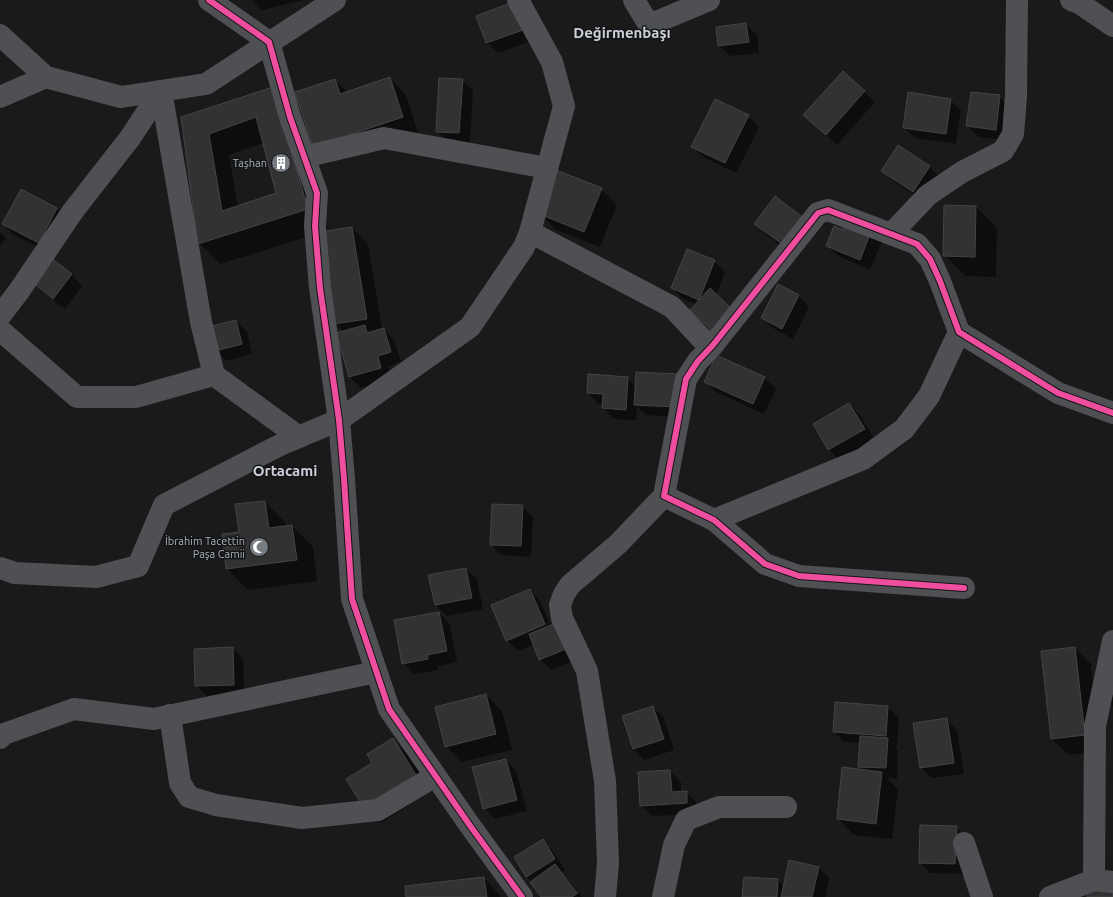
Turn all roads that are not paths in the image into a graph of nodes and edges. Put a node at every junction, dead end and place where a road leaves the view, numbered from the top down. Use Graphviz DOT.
graph roads {
  1 [pos="335,0"];
  2 [pos="518,0"];
  3 [pos="634,0"];
  4 [pos="709,0"];
  5 [pos="1017,0"];
  6 [pos="1071,0"];
  7 [pos="216,3"];
  8 [pos="1113,26"];
  9 [pos="0,35"];
  10 [pos="269,42"];
  11 [pos="46,77"];
  12 [pos="161,91"];
  13 [pos="0,97"];
  14 [pos="304,157"];
  15 [pos="547,168"];
  16 [pos="530,232"];
  17 [pos="891,234"];
  18 [pos="0,316"];
  19 [pos="0,330"];
  20 [pos="959,332"];
  21 [pos="713,345"];
  22 [pos="214,375"];
  23 [pos="1113,413"];
  24 [pos="339,420"];
  25 [pos="299,436"];
  26 [pos="664,496"];
  27 [pos="714,520"];
  28 [pos="0,568"];
  29 [pos="964,588"];
  30 [pos="1113,641"];
  31 [pos="376,672"];
  32 [pos="170,715"];
  33 [pos="0,738"];
  34 [pos="435,776"];
  35 [pos="786,807"];
  36 [pos="964,843"];
  37 [pos="1103,881"];
  38 [pos="522,897"];
  39 [pos="605,897"];
  40 [pos="663,897"];
  41 [pos="982,897"];
  42 [pos="1050,897"];
  1 -- 10 [label="street"];
  2 -- 15 [label="street"];
  3 -- 4 [label="street"];
  5 -- 17 [label="street"];
  6 -- 8 [label="street"];
  7 -- 10 [label="street"];
  9 -- 11 [label="street"];
  10 -- 12 [label="street"];
  10 -- 14 [label="street"];
  11 -- 12 [label="street"];
  11 -- 13 [label="street"];
  12 -- 18 [label="street"];
  12 -- 22 [label="street"];
  14 -- 15 [label="street"];
  14 -- 24 [label="street"];
  15 -- 16 [label="street"];
  16 -- 21 [label="street"];
  16 -- 24 [label="street"];
  17 -- 20 [label="street"];
  17 -- 21 [label="street"];
  19 -- 22 [label="street"];
  20 -- 23 [label="street"];
  20 -- 27 [label="street"];
  21 -- 26 [label="street"];
  22 -- 25 [label="street"];
  24 -- 25 [label="street"];
  24 -- 31 [label="street"];
  25 -- 28 [label="street"];
  26 -- 27 [label="street"];
  26 -- 39 [label="street"];
  27 -- 29 [label="street"];
  30 -- 37 [label="street"];
  31 -- 32 [label="street"];
  31 -- 34 [label="street"];
  32 -- 33 [label="street"];
  32 -- 34 [label="street"];
  34 -- 38 [label="street"];
  35 -- 40 [label="street"];
  36 -- 41 [label="street"];
  37 -- 42 [label="street"];
}
